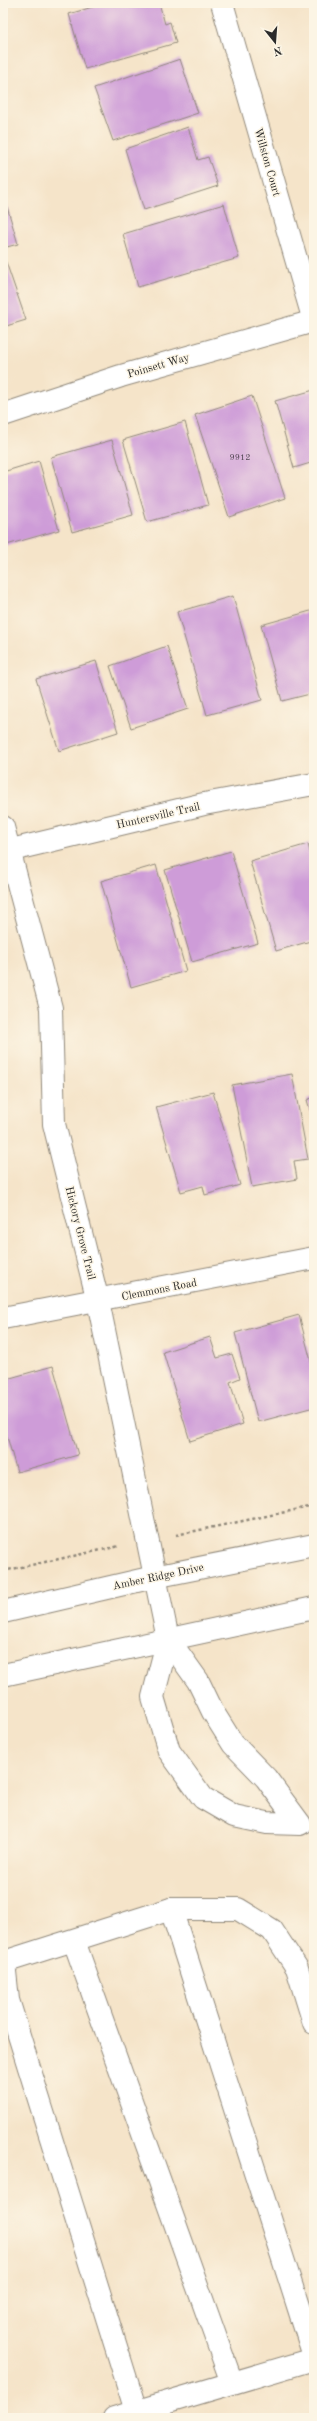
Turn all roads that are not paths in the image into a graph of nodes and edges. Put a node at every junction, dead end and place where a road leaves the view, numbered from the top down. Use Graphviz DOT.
graph roads {
  1 [pos="222,3"];
  2 [pos="314,321"];
  3 [pos="3,415"];
  4 [pos="314,784"];
  5 [pos="3,827"];
  6 [pos="6,851"];
  7 [pos="314,1258"];
  8 [pos="98,1302"];
  9 [pos="3,1318"];
  10 [pos="314,1545"];
  11 [pos="154,1577"];
  12 [pos="314,1608"];
  13 [pos="3,1612"];
  14 [pos="168,1639"];
  15 [pos="3,1675"];
  16 [pos="307,1829"];
  17 [pos="171,1909"];
  18 [pos="74,1940"];
  19 [pos="312,2010"];
  20 [pos="314,2357"];
  21 [pos="232,2383"];
  22 [pos="136,2412"];
  23 [pos="114,2418"];
  1 -- 2 [label="street, Willston Court"];
  2 -- 3 [label="street, Poinsett Way"];
  4 -- 6 [label="street, Huntersville Trail"];
  5 -- 6 [label="street, Hickory Grove Trail"];
  6 -- 8 [label="street, Hickory Grove Trail"];
  7 -- 8 [label="street, Clemmons Road"];
  8 -- 9 [label="street, Clemmons Road"];
  8 -- 11 [label="street, Hickory Grove Trail"];
  10 -- 11 [label="street, Amber Ridge Drive"];
  11 -- 13 [label="street, Amber Ridge Drive"];
  11 -- 14 [label="street, Hickory Grove Trail"];
  12 -- 14 [label="street"];
  14 -- 15 [label="street"];
  14 -- 16 [label="street"];
  14 -- 16 [label="street"];
  17 -- 18 [label="street"];
  17 -- 19 [label="street"];
  17 -- 20 [label="street"];
  18 -- 21 [label="street"];
  18 -- 22 [label="street"];
  20 -- 21 [label="street"];
  21 -- 22 [label="street"];
  22 -- 23 [label="street"];
}
